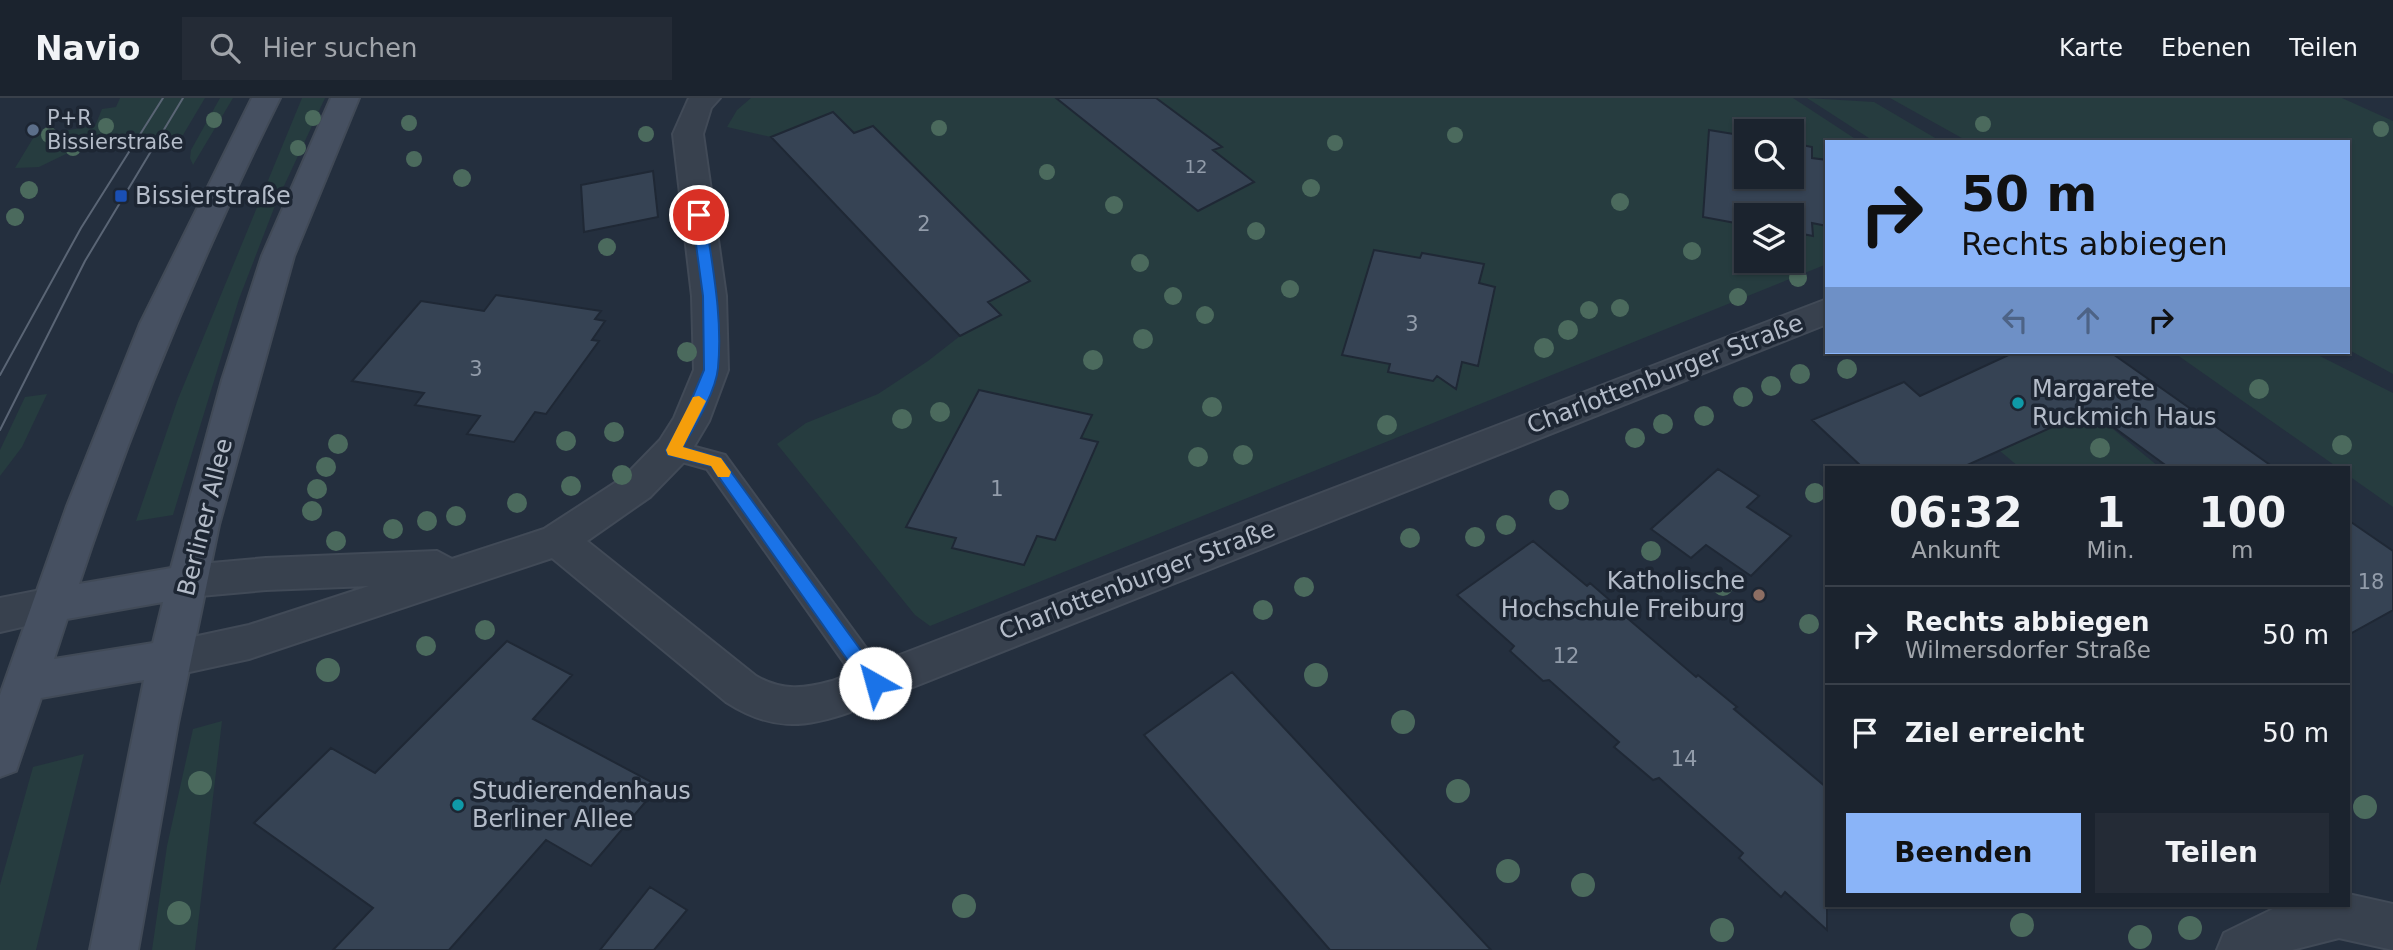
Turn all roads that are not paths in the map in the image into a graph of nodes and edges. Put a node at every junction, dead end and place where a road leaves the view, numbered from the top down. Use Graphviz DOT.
graph roads {
  1 [pos="266,98"];
  2 [pos="345,98"];
  3 [pos="706,98"];
  4 [pos="1825,311"];
  5 [pos="673,450"];
  6 [pos="558,540"];
  7 [pos="481,565"];
  8 [pos="189,581"];
  9 [pos="51,605"];
  10 [pos="0,615"];
  11 [pos="171,658"];
  12 [pos="875,683"];
  13 [pos="13,685"];
  14 [pos="0,757"];
  15 [pos="2393,926"];
  16 [pos="114,950"];
  17 [pos="2241,950"];
  1 -- 9 [label="main road"];
  2 -- 8 [label="main road, Berliner Allee"];
  3 -- 5 [label="street"];
  4 -- 12 [label="street, Charlottenburger Straße"];
  5 -- 6 [label="street"];
  5 -- 12 [label="lane"];
  6 -- 7 [label="street"];
  6 -- 12 [label="street, Charlottenburger Straße"];
  7 -- 8 [label="street"];
  7 -- 11 [label="street"];
  8 -- 9 [label="main road"];
  8 -- 11 [label="main road, Berliner Allee"];
  9 -- 10 [label="street"];
  9 -- 13 [label="main road"];
  11 -- 13 [label="main road"];
  11 -- 16 [label="main road, Berliner Allee"];
  13 -- 14 [label="main road"];
  15 -- 17 [label="street"];
}
